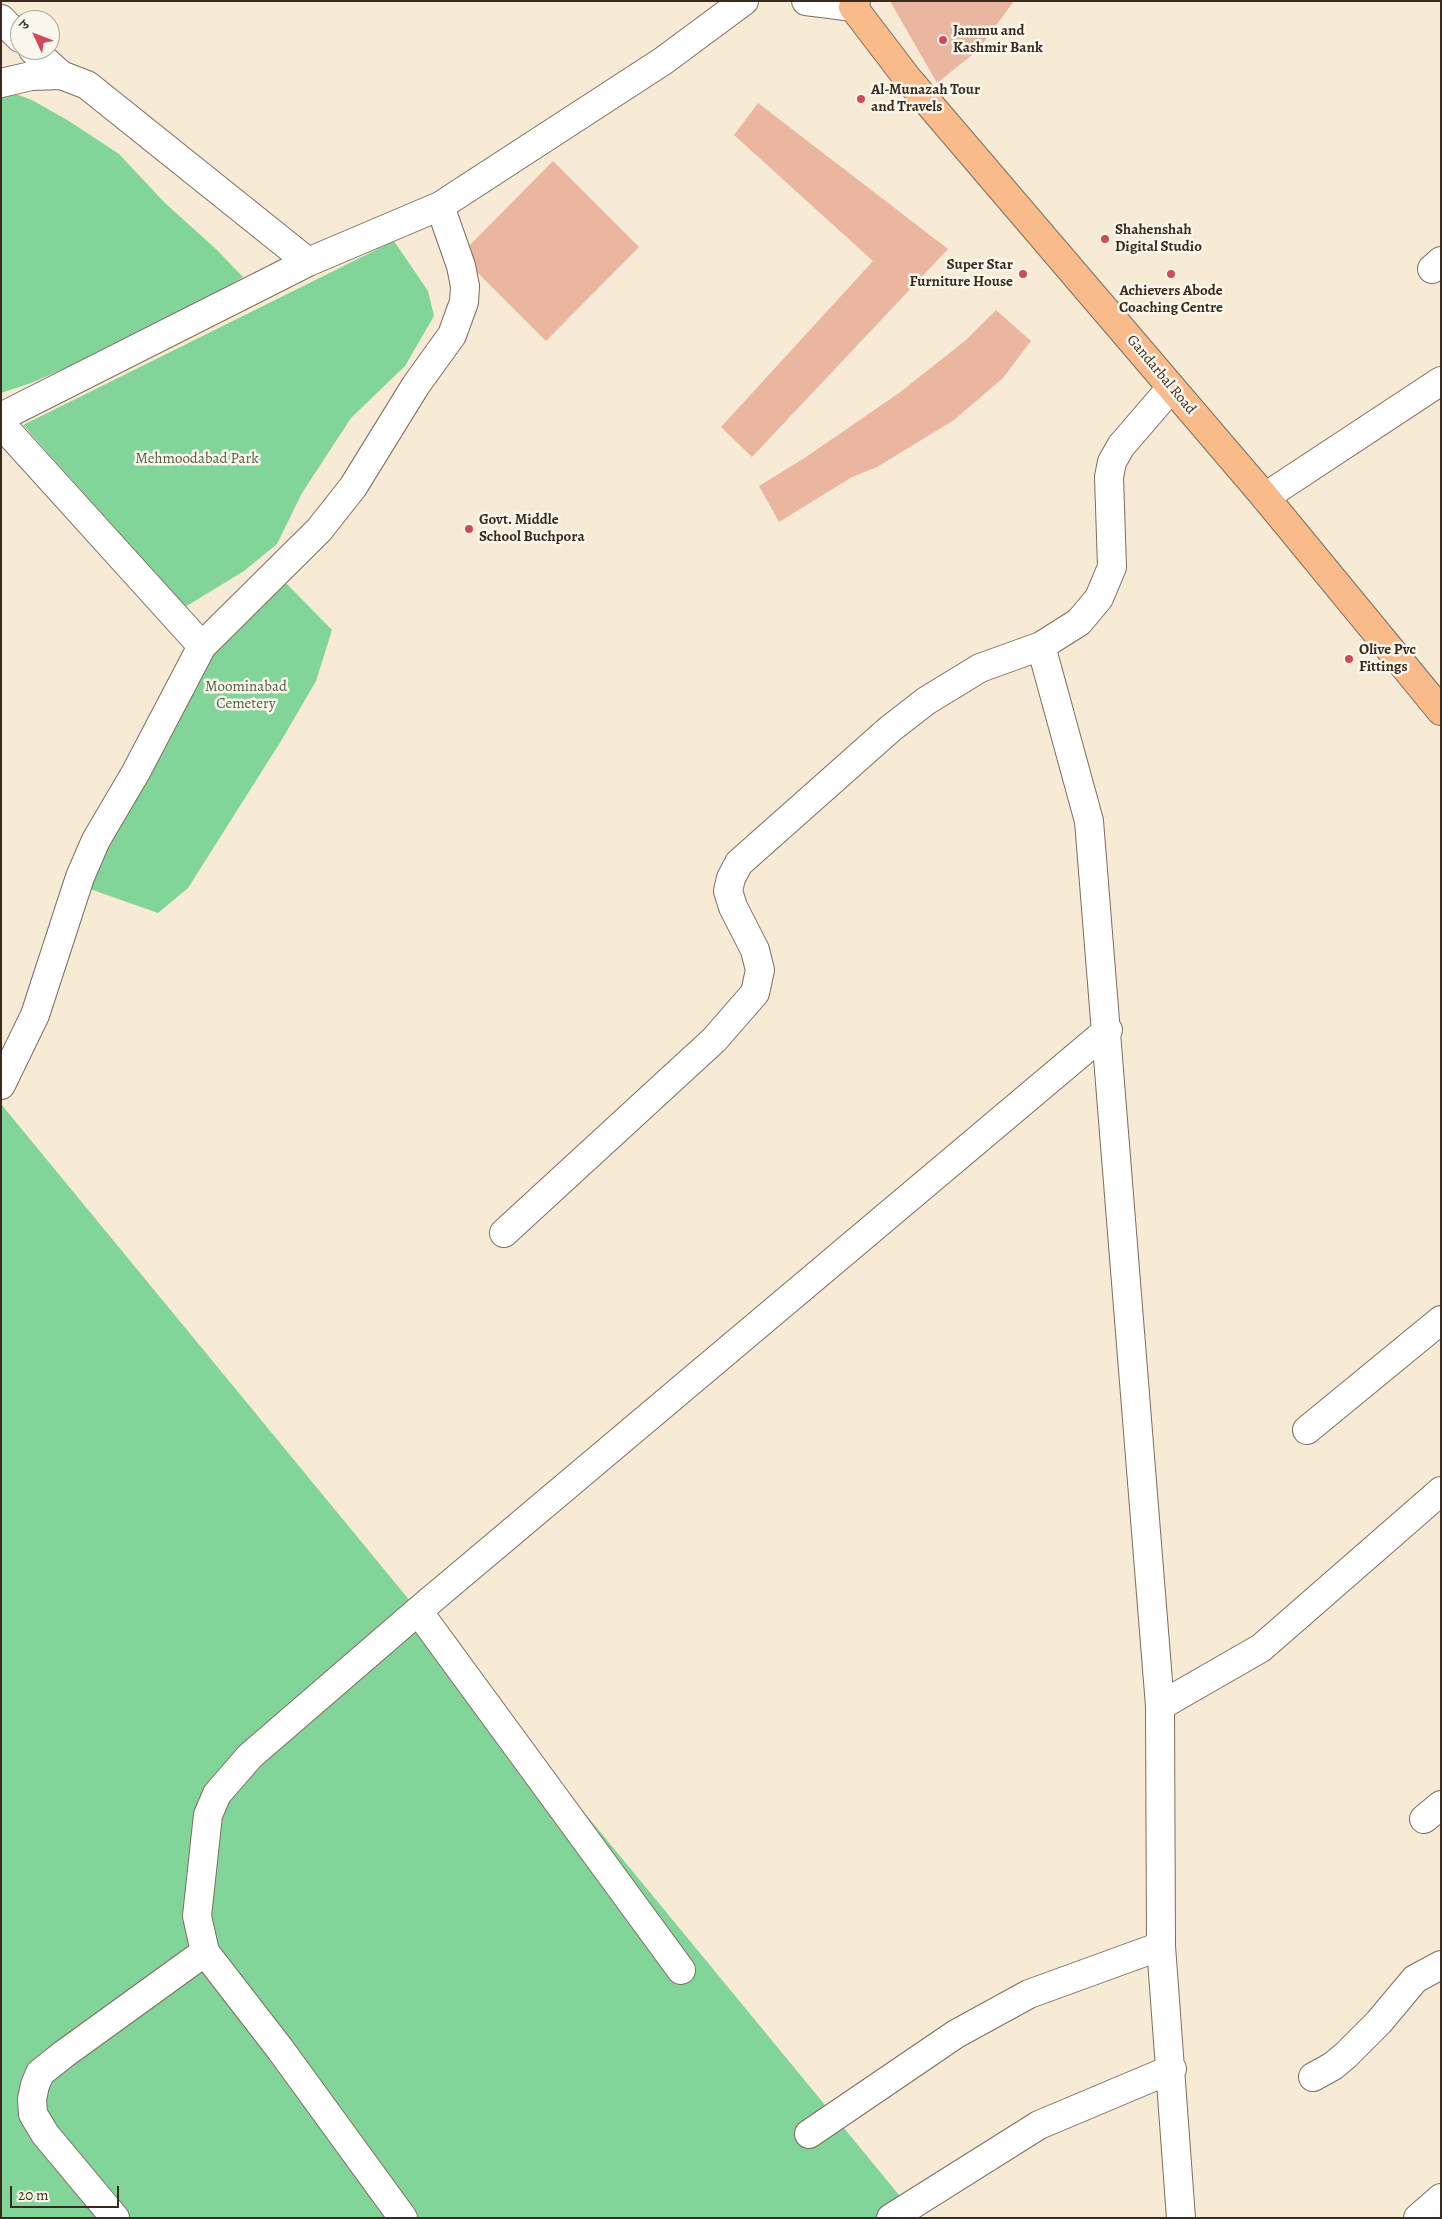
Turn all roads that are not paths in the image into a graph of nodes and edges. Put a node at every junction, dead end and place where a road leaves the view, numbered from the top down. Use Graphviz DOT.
graph roads {
  1 [pos="744,1"];
  2 [pos="806,1"];
  3 [pos="854,4"];
  4 [pos="1,19"];
  5 [pos="10,28"];
  6 [pos="43,60"];
  7 [pos="60,76"];
  8 [pos="1,82"];
  9 [pos="440,206"];
  10 [pos="308,262"];
  11 [pos="1441,381"];
  12 [pos="1171,388"];
  13 [pos="1,417"];
  14 [pos="1,424"];
  15 [pos="1265,497"];
  16 [pos="202,646"];
  17 [pos="1041,646"];
  18 [pos="1441,711"];
  19 [pos="1108,1030"];
  20 [pos="1,1085"];
  21 [pos="504,1233"];
  22 [pos="1441,1320"];
  23 [pos="1307,1430"];
  24 [pos="1441,1491"];
  25 [pos="418,1611"];
  26 [pos="1160,1706"];
  27 [pos="1161,1946"];
  28 [pos="205,1952"];
  29 [pos="1441,1965"];
  30 [pos="681,1970"];
  31 [pos="1172,2069"];
  32 [pos="1312,2077"];
  33 [pos="809,2134"];
  34 [pos="1441,2198"];
  35 [pos="115,2218"];
  36 [pos="402,2218"];
  37 [pos="891,2218"];
  38 [pos="1181,2218"];
  39 [pos="1418,2218"];
  1 -- 9 [label="street"];
  2 -- 3 [label="street, Gandarbal Road"];
  3 -- 12 [label="main road, Gandarbal Road"];
  4 -- 5 [label="street"];
  6 -- 7 [label="street"];
  7 -- 8 [label="street"];
  7 -- 10 [label="street"];
  9 -- 10 [label="street"];
  9 -- 16 [label="street"];
  10 -- 13 [label="street"];
  11 -- 15 [label="street"];
  12 -- 15 [label="main road, Gandarbal Road"];
  12 -- 17 [label="street"];
  14 -- 16 [label="street"];
  15 -- 18 [label="main road, Gandarbal Road"];
  16 -- 20 [label="street"];
  17 -- 19 [label="street"];
  17 -- 21 [label="street"];
  19 -- 25 [label="street"];
  19 -- 26 [label="street"];
  22 -- 23 [label="street"];
  24 -- 26 [label="street"];
  25 -- 28 [label="street"];
  25 -- 30 [label="street"];
  26 -- 27 [label="street"];
  27 -- 31 [label="street"];
  27 -- 33 [label="street"];
  28 -- 35 [label="street"];
  28 -- 36 [label="street"];
  29 -- 32 [label="street"];
  31 -- 37 [label="street"];
  31 -- 38 [label="street"];
  34 -- 39 [label="street"];
}
